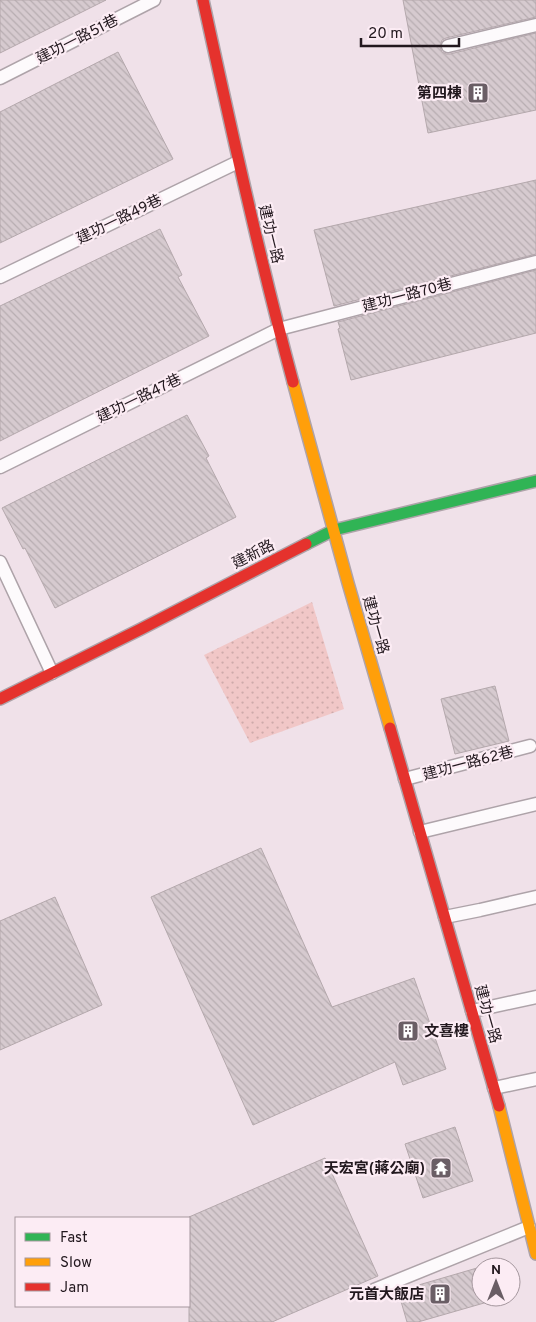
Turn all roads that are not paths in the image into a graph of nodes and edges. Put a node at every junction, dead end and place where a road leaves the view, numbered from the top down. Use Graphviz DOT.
graph roads {
  1 [pos="154,0"];
  2 [pos="203,0"];
  3 [pos="536,25"];
  4 [pos="448,46"];
  5 [pos="0,78"];
  6 [pos="238,162"];
  7 [pos="536,262"];
  8 [pos="0,277"];
  9 [pos="279,329"];
  10 [pos="0,467"];
  11 [pos="536,481"];
  12 [pos="334,530"];
  13 [pos="0,562"];
  14 [pos="52,674"];
  15 [pos="0,699"];
  16 [pos="530,746"];
  17 [pos="405,779"];
  18 [pos="536,804"];
  19 [pos="420,832"];
  20 [pos="536,897"];
  21 [pos="445,917"];
  22 [pos="536,997"];
  23 [pos="472,1011"];
  24 [pos="536,1079"];
  25 [pos="494,1088"];
  26 [pos="529,1227"];
  27 [pos="536,1254"];
  28 [pos="374,1290"];
  1 -- 5 [label="lane, 建功一路51巷"];
  2 -- 6 [label="street, 建功一路"];
  3 -- 4 [label="lane"];
  6 -- 8 [label="lane, 建功一路49巷"];
  6 -- 9 [label="street, 建功一路"];
  7 -- 9 [label="lane, 建功一路70巷"];
  9 -- 10 [label="lane, 建功一路47巷"];
  9 -- 12 [label="street, 建功一路"];
  11 -- 12 [label="street, 建新路"];
  12 -- 14 [label="street, 建新路"];
  12 -- 17 [label="street, 建功一路"];
  13 -- 14 [label="lane"];
  14 -- 15 [label="street, 建新路"];
  16 -- 17 [label="lane, 建功一路62巷"];
  17 -- 19 [label="street, 建功一路"];
  18 -- 19 [label="lane"];
  19 -- 21 [label="street, 建功一路"];
  20 -- 21 [label="lane"];
  21 -- 23 [label="street, 建功一路"];
  22 -- 23 [label="lane"];
  23 -- 25 [label="street, 建功一路"];
  24 -- 25 [label="lane"];
  25 -- 26 [label="street, 建功一路"];
  26 -- 27 [label="street, 建功一路"];
  26 -- 28 [label="lane"];
}
